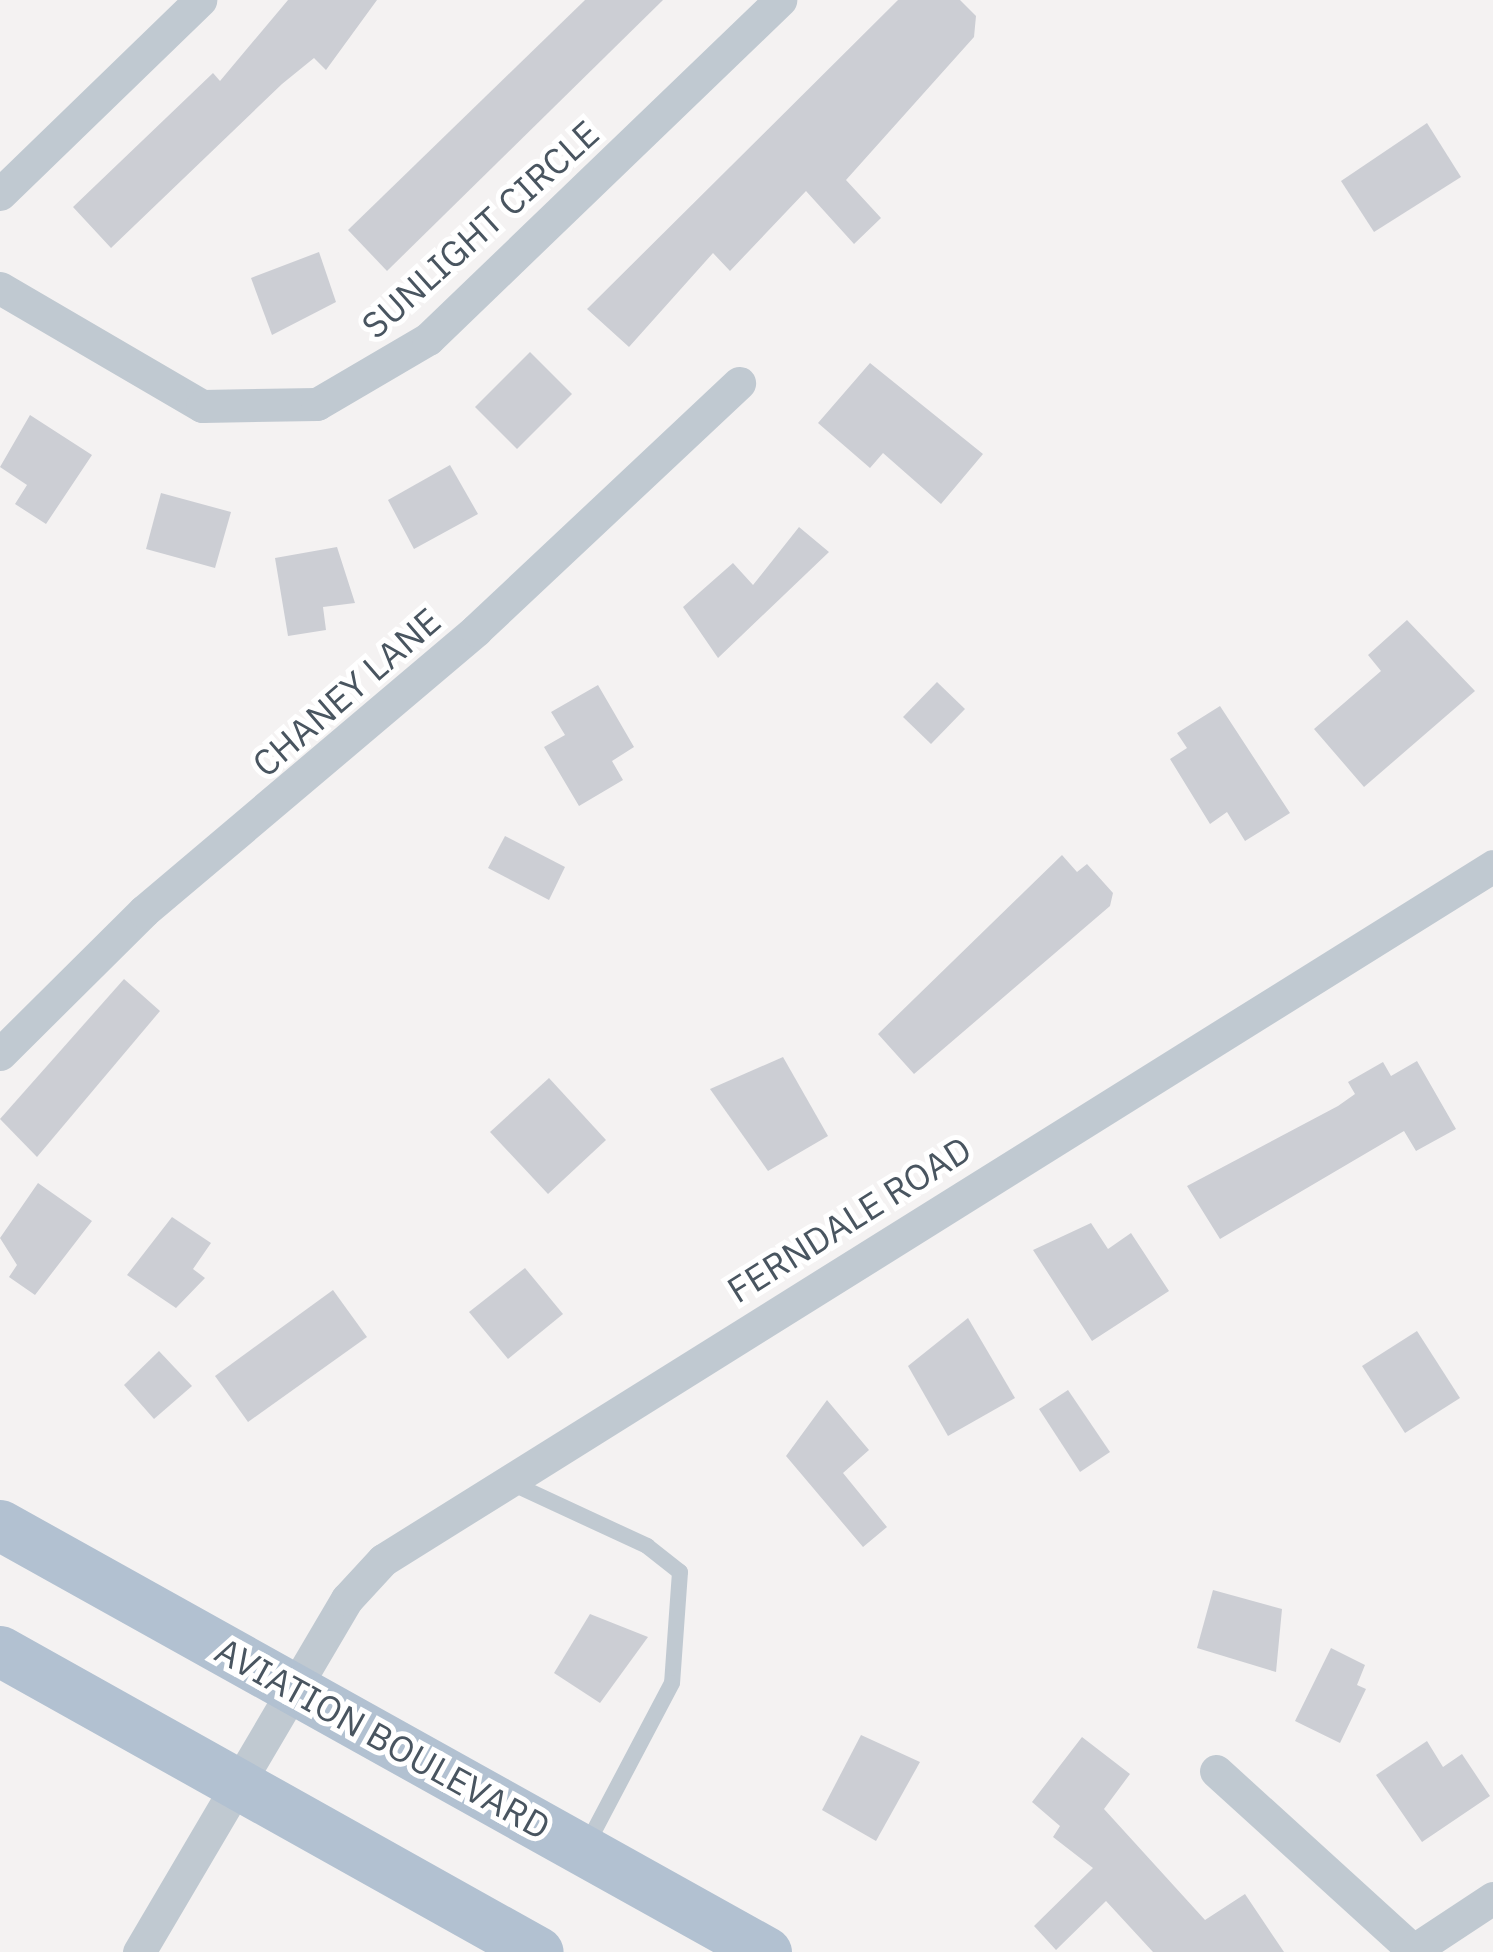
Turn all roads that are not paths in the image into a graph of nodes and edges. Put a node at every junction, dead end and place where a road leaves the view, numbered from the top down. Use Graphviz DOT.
graph roads {
  1 [pos="200,0"];
  2 [pos="780,0"];
  3 [pos="0,194"];
  4 [pos="0,288"];
  5 [pos="739,383"];
  6 [pos="1493,866"];
  7 [pos="0,1054"];
  8 [pos="504,1480"];
  9 [pos="0,1525"];
  10 [pos="0,1651"];
  11 [pos="294,1688"];
  12 [pos="1216,1771"];
  13 [pos="238,1784"];
  14 [pos="584,1850"];
  15 [pos="1493,1898"];
  16 [pos="1412,1951"];
  17 [pos="139,1952"];
  18 [pos="538,1952"];
  19 [pos="766,1952"];
  1 -- 3 [label="street"];
  2 -- 4 [label="street, SUNLIGHT CIRCLE"];
  5 -- 7 [label="street, CHANEY LANE"];
  6 -- 8 [label="street, FERNDALE ROAD"];
  8 -- 11 [label="street, FERNDALE ROAD"];
  8 -- 14 [label="lane"];
  9 -- 11 [label="main road, AVIATION BOULEVARD"];
  10 -- 13 [label="main road"];
  11 -- 13 [label="street, FERNDALE ROAD"];
  11 -- 14 [label="main road, AVIATION BOULEVARD"];
  12 -- 16 [label="street"];
  13 -- 17 [label="street, FERNDALE ROAD"];
  13 -- 18 [label="main road"];
  14 -- 19 [label="main road, AVIATION BOULEVARD"];
  15 -- 16 [label="street"];
}
